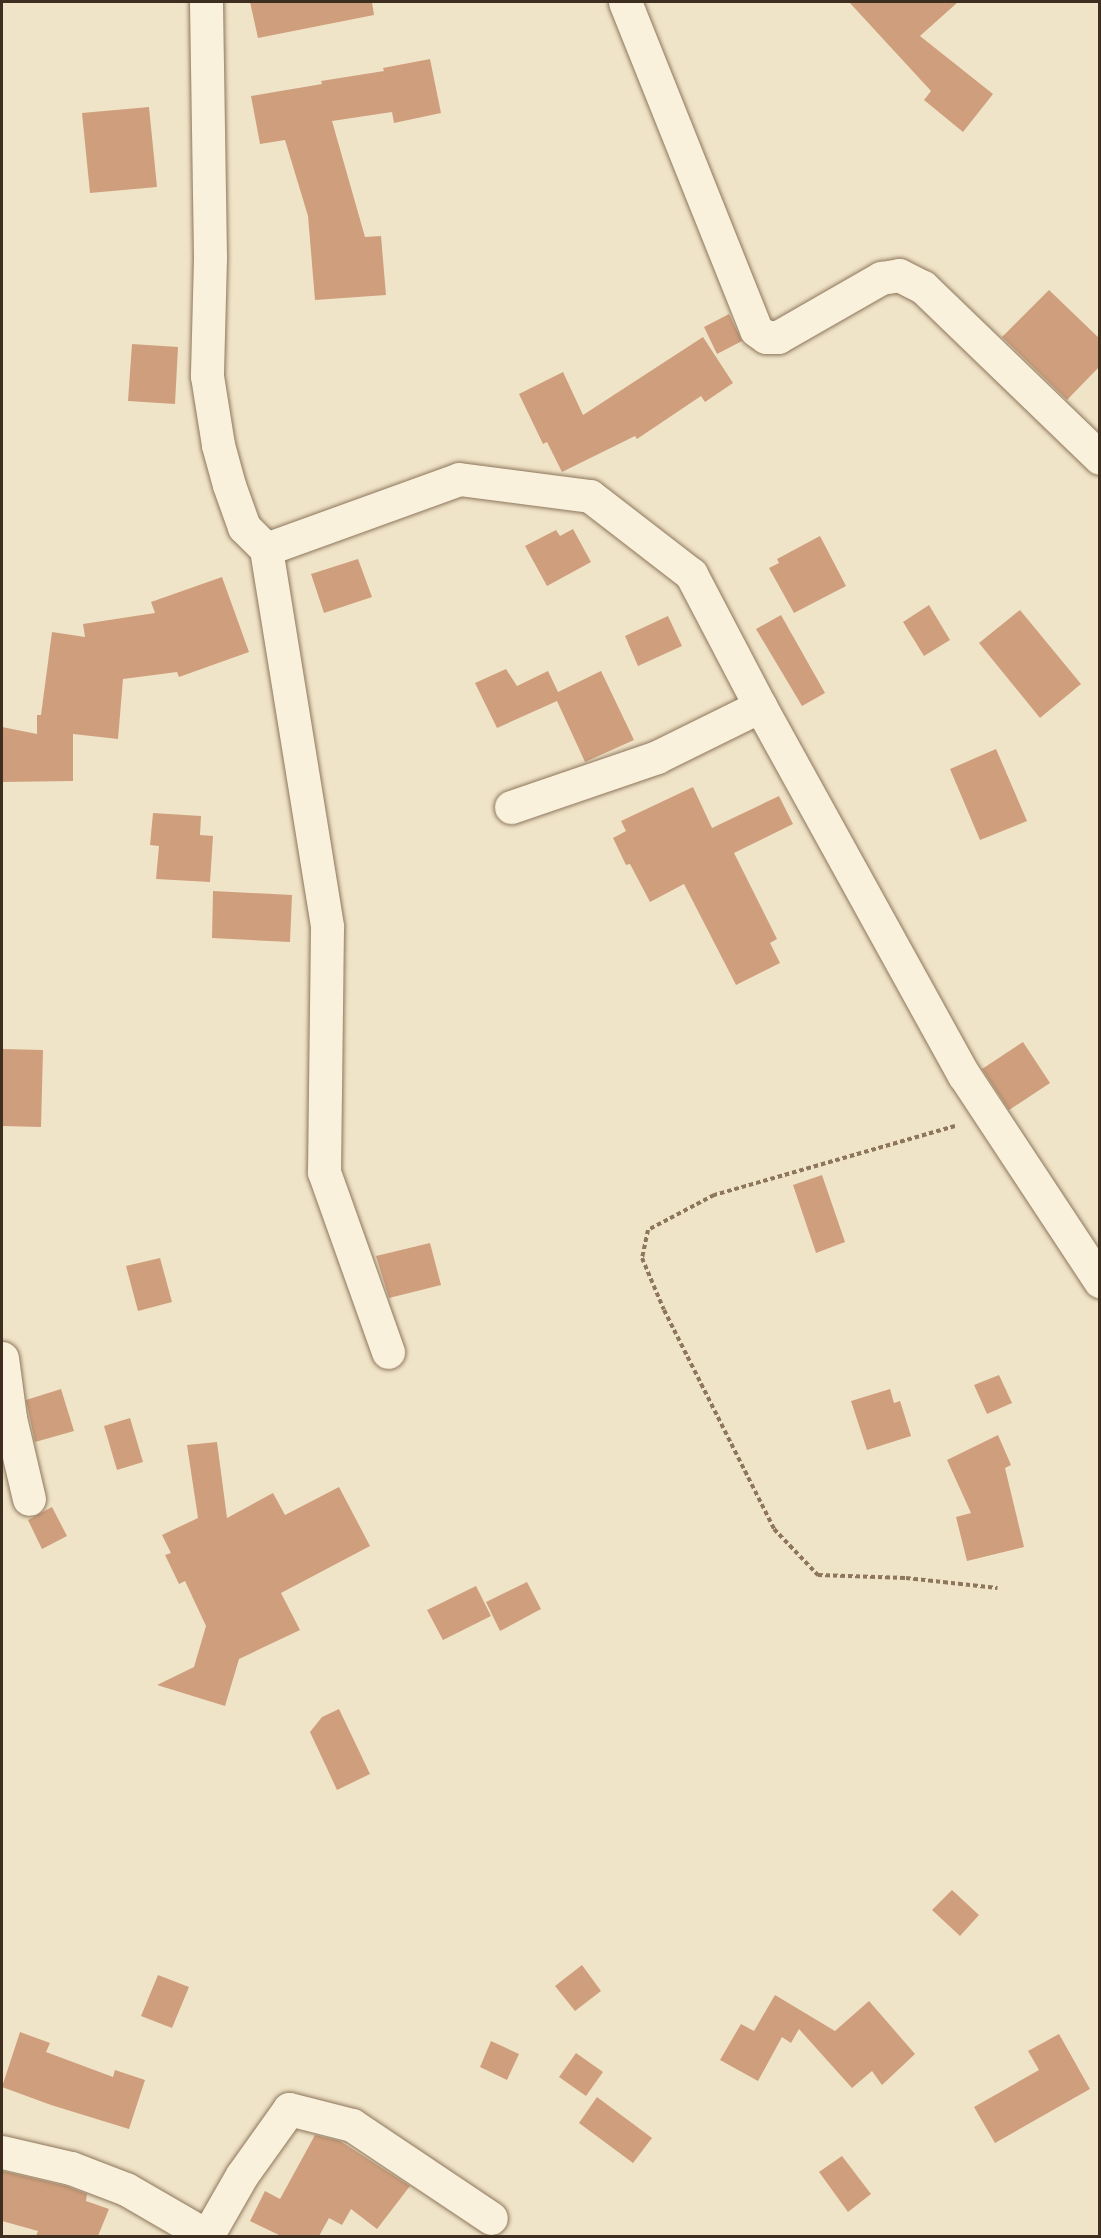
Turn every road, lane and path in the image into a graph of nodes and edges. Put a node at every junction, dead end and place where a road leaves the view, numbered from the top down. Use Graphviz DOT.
graph roads {
  1 [pos="206,2"];
  2 [pos="625,2"];
  3 [pos="1100,458"];
  4 [pos="266,549"];
  5 [pos="760,706"];
  6 [pos="511,807"];
  7 [pos="956,1126"];
  8 [pos="1100,1281"];
  9 [pos="388,1352"];
  10 [pos="2,1358"];
  11 [pos="29,1499"];
  12 [pos="997,1588"];
  13 [pos="2,2151"];
  14 [pos="491,2218"];
  1 -- 4 [label="street"];
  2 -- 3 [label="street"];
  4 -- 5 [label="street"];
  4 -- 9 [label="street"];
  5 -- 6 [label="street"];
  5 -- 8 [label="street"];
  7 -- 12 [label="path"];
  10 -- 11 [label="street"];
  13 -- 14 [label="street"];
}
